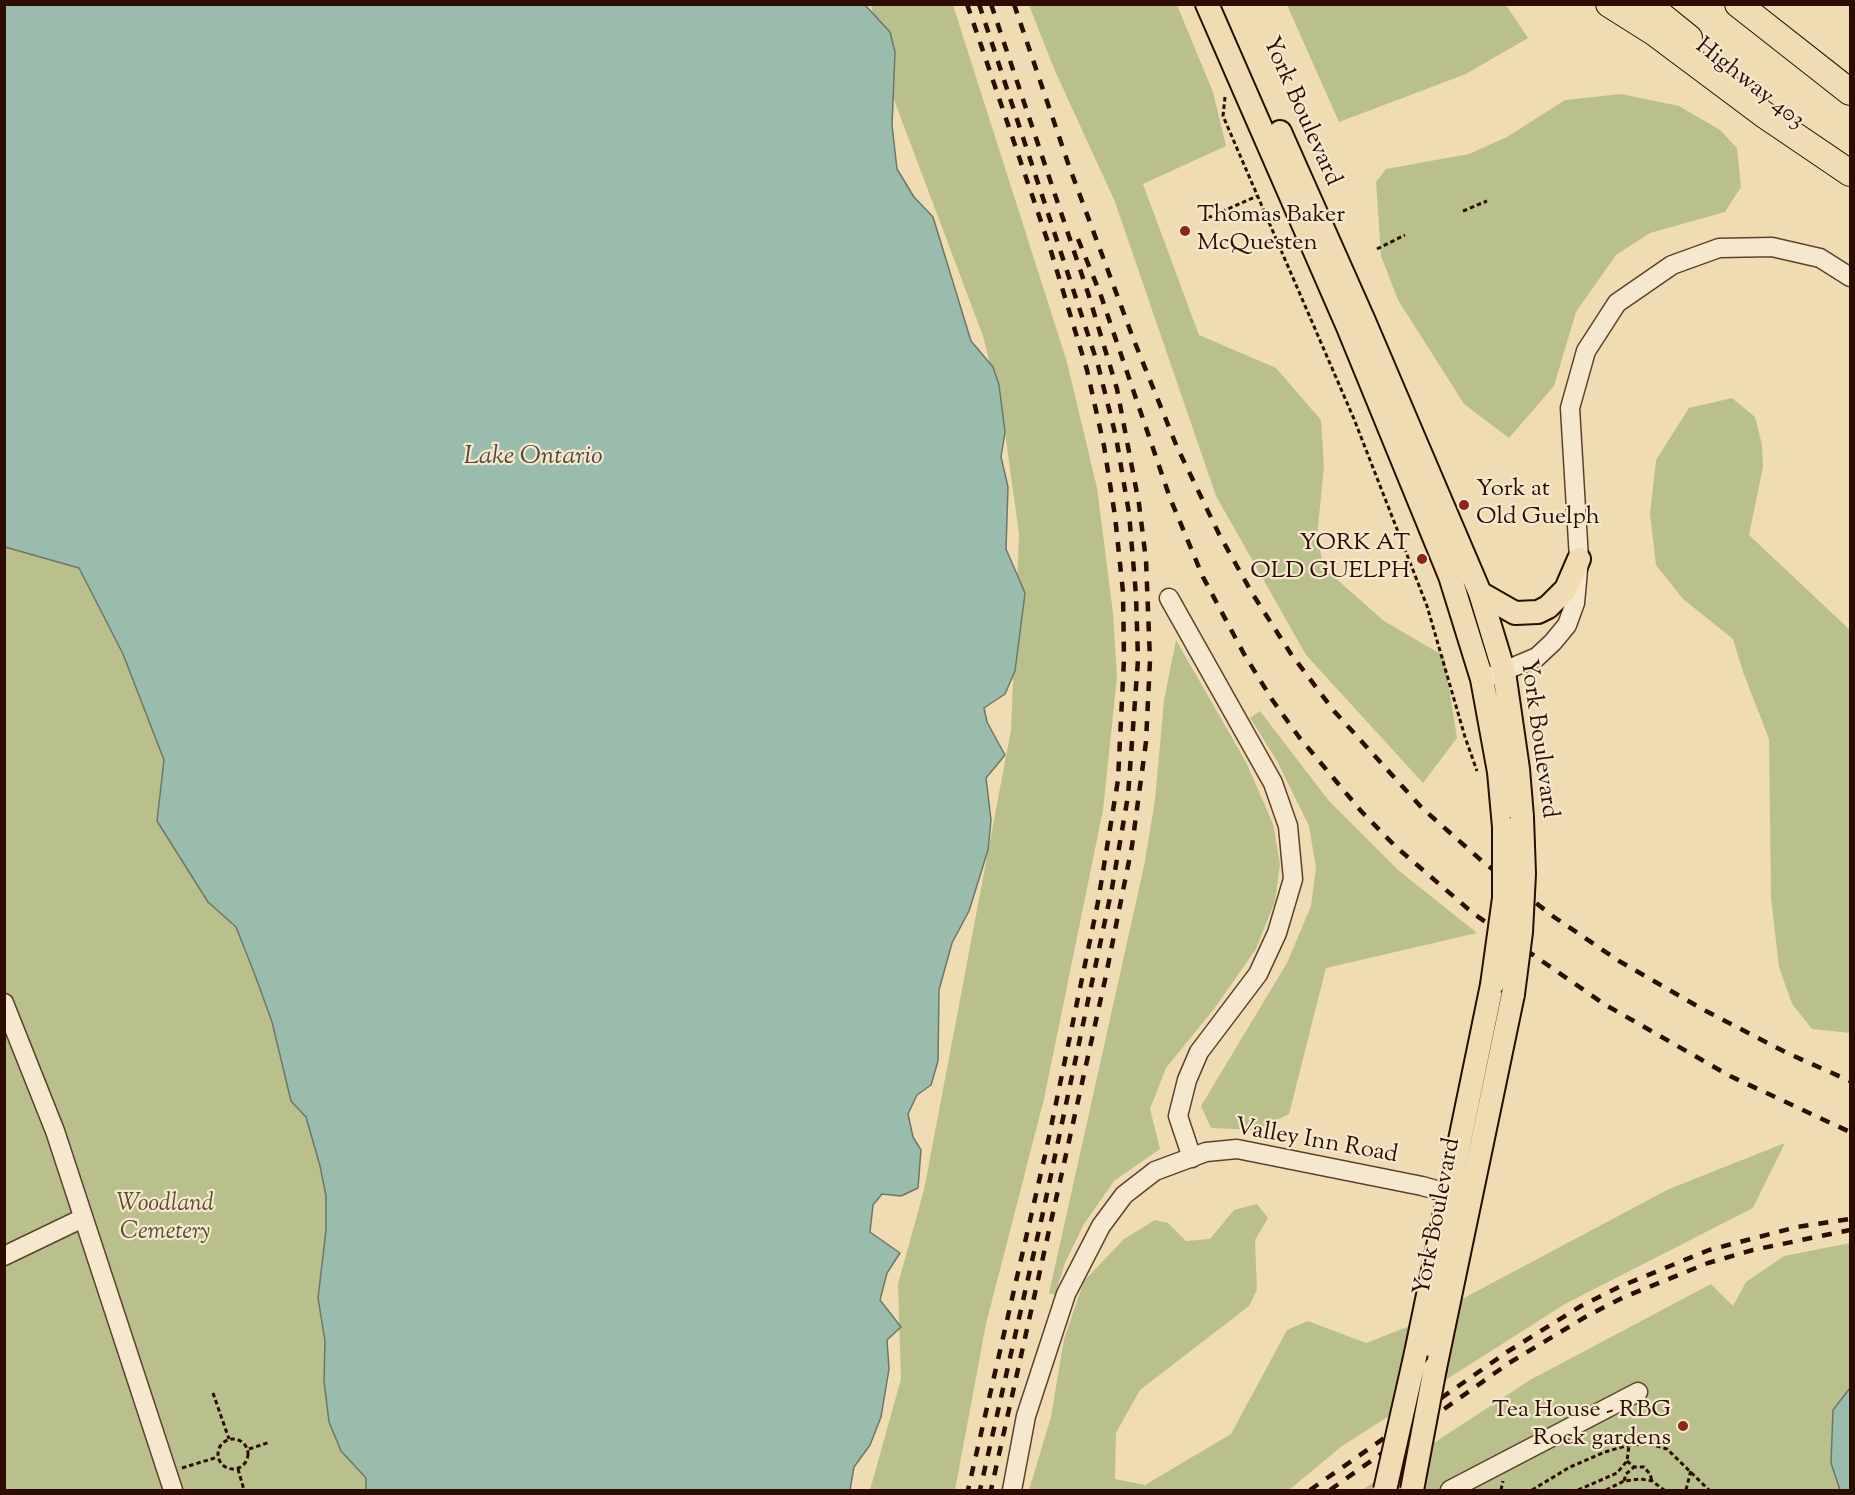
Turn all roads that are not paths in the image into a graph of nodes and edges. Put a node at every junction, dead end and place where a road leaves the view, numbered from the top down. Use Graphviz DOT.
graph roads {
  1 [pos="1207,4"];
  2 [pos="1223,4"];
  3 [pos="1609,4"];
  4 [pos="1647,4"];
  5 [pos="1738,4"];
  6 [pos="1851,92"];
  7 [pos="1851,165"];
  8 [pos="1851,173"];
  9 [pos="1851,277"];
  10 [pos="1579,559"];
  11 [pos="1480,593"];
  12 [pos="1169,598"];
  13 [pos="1504,672"];
  14 [pos="1482,679"];
  15 [pos="1513,822"];
  16 [pos="4,1003"];
  17 [pos="1192,1158"];
  18 [pos="1459,1197"];
  19 [pos="83,1218"];
  20 [pos="4,1256"];
  21 [pos="1638,1392"];
  22 [pos="173,1491"];
  23 [pos="1012,1491"];
  24 [pos="1385,1491"];
  25 [pos="1412,1491"];
  26 [pos="1450,1491"];
  1 -- 14 [label="main road, York Boulevard"];
  2 -- 11 [label="main road, York Boulevard"];
  3 -- 8 [label="highway"];
  4 -- 7 [label="highway, Highway 403"];
  5 -- 6 [label="highway"];
  9 -- 10 [label="street"];
  10 -- 11 [label="main road"];
  10 -- 13 [label="street"];
  11 -- 13 [label="main road, York Boulevard"];
  12 -- 17 [label="street"];
  13 -- 14 [label="street"];
  13 -- 15 [label="main road, York Boulevard"];
  14 -- 15 [label="main road, York Boulevard"];
  15 -- 18 [label="main road, York Boulevard, bridge"];
  15 -- 18 [label="main road, York Boulevard, bridge"];
  16 -- 19 [label="street"];
  17 -- 18 [label="street, Valley Inn Road"];
  17 -- 23 [label="street, Valley Inn Road"];
  18 -- 24 [label="main road, York Boulevard, bridge"];
  18 -- 25 [label="main road, York Boulevard, bridge"];
  19 -- 20 [label="street"];
  19 -- 22 [label="street"];
  21 -- 26 [label="street"];
}
